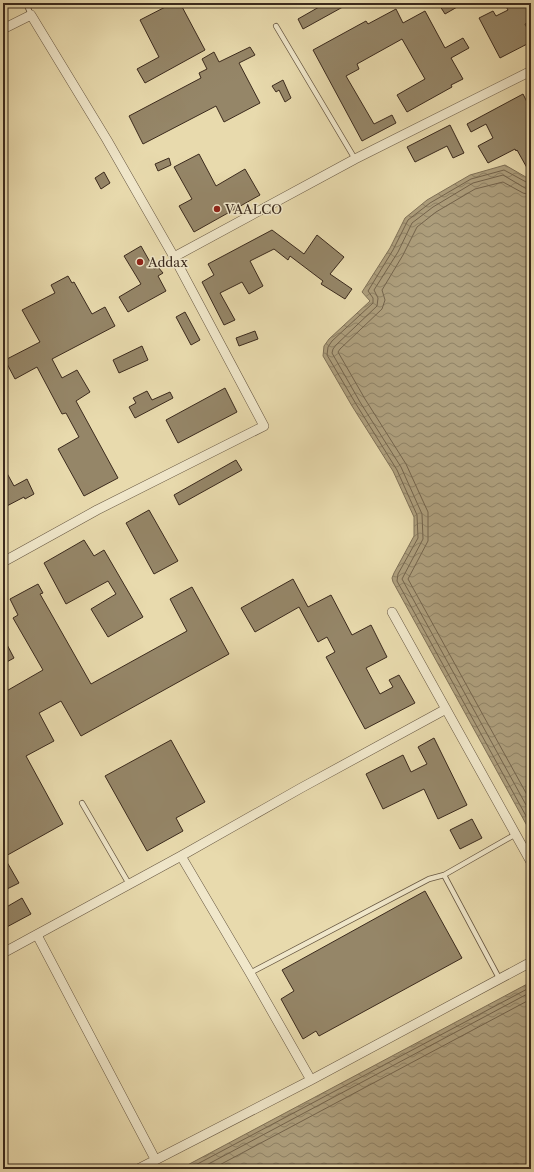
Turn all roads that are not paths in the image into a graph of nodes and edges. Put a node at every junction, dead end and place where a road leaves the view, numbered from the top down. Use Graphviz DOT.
graph roads {
  1 [pos="26,3"];
  2 [pos="31,15"];
  3 [pos="276,26"];
  4 [pos="3,29"];
  5 [pos="531,71"];
  6 [pos="355,158"];
  7 [pos="174,257"];
  8 [pos="3,562"];
  9 [pos="392,612"];
  10 [pos="446,709"];
  11 [pos="82,803"];
  12 [pos="516,834"];
  13 [pos="181,856"];
  14 [pos="531,862"];
  15 [pos="444,875"];
  16 [pos="129,884"];
  17 [pos="37,935"];
  18 [pos="3,953"];
  19 [pos="531,962"];
  20 [pos="250,973"];
  21 [pos="499,978"];
  22 [pos="311,1080"];
  23 [pos="156,1159"];
  24 [pos="138,1169"];
  1 -- 2 [label="lane"];
  2 -- 4 [label="street"];
  2 -- 7 [label="street"];
  3 -- 6 [label="lane"];
  5 -- 6 [label="street"];
  6 -- 7 [label="street"];
  7 -- 8 [label="street"];
  9 -- 10 [label="street"];
  10 -- 12 [label="street"];
  10 -- 13 [label="street"];
  11 -- 16 [label="lane"];
  12 -- 14 [label="street"];
  12 -- 15 [label="lane"];
  13 -- 16 [label="street"];
  13 -- 20 [label="street"];
  15 -- 20 [label="lane"];
  15 -- 21 [label="lane"];
  16 -- 17 [label="street"];
  17 -- 18 [label="street"];
  17 -- 23 [label="street"];
  19 -- 21 [label="street"];
  20 -- 22 [label="street"];
  21 -- 22 [label="street"];
  22 -- 23 [label="street"];
  23 -- 24 [label="street"];
}
